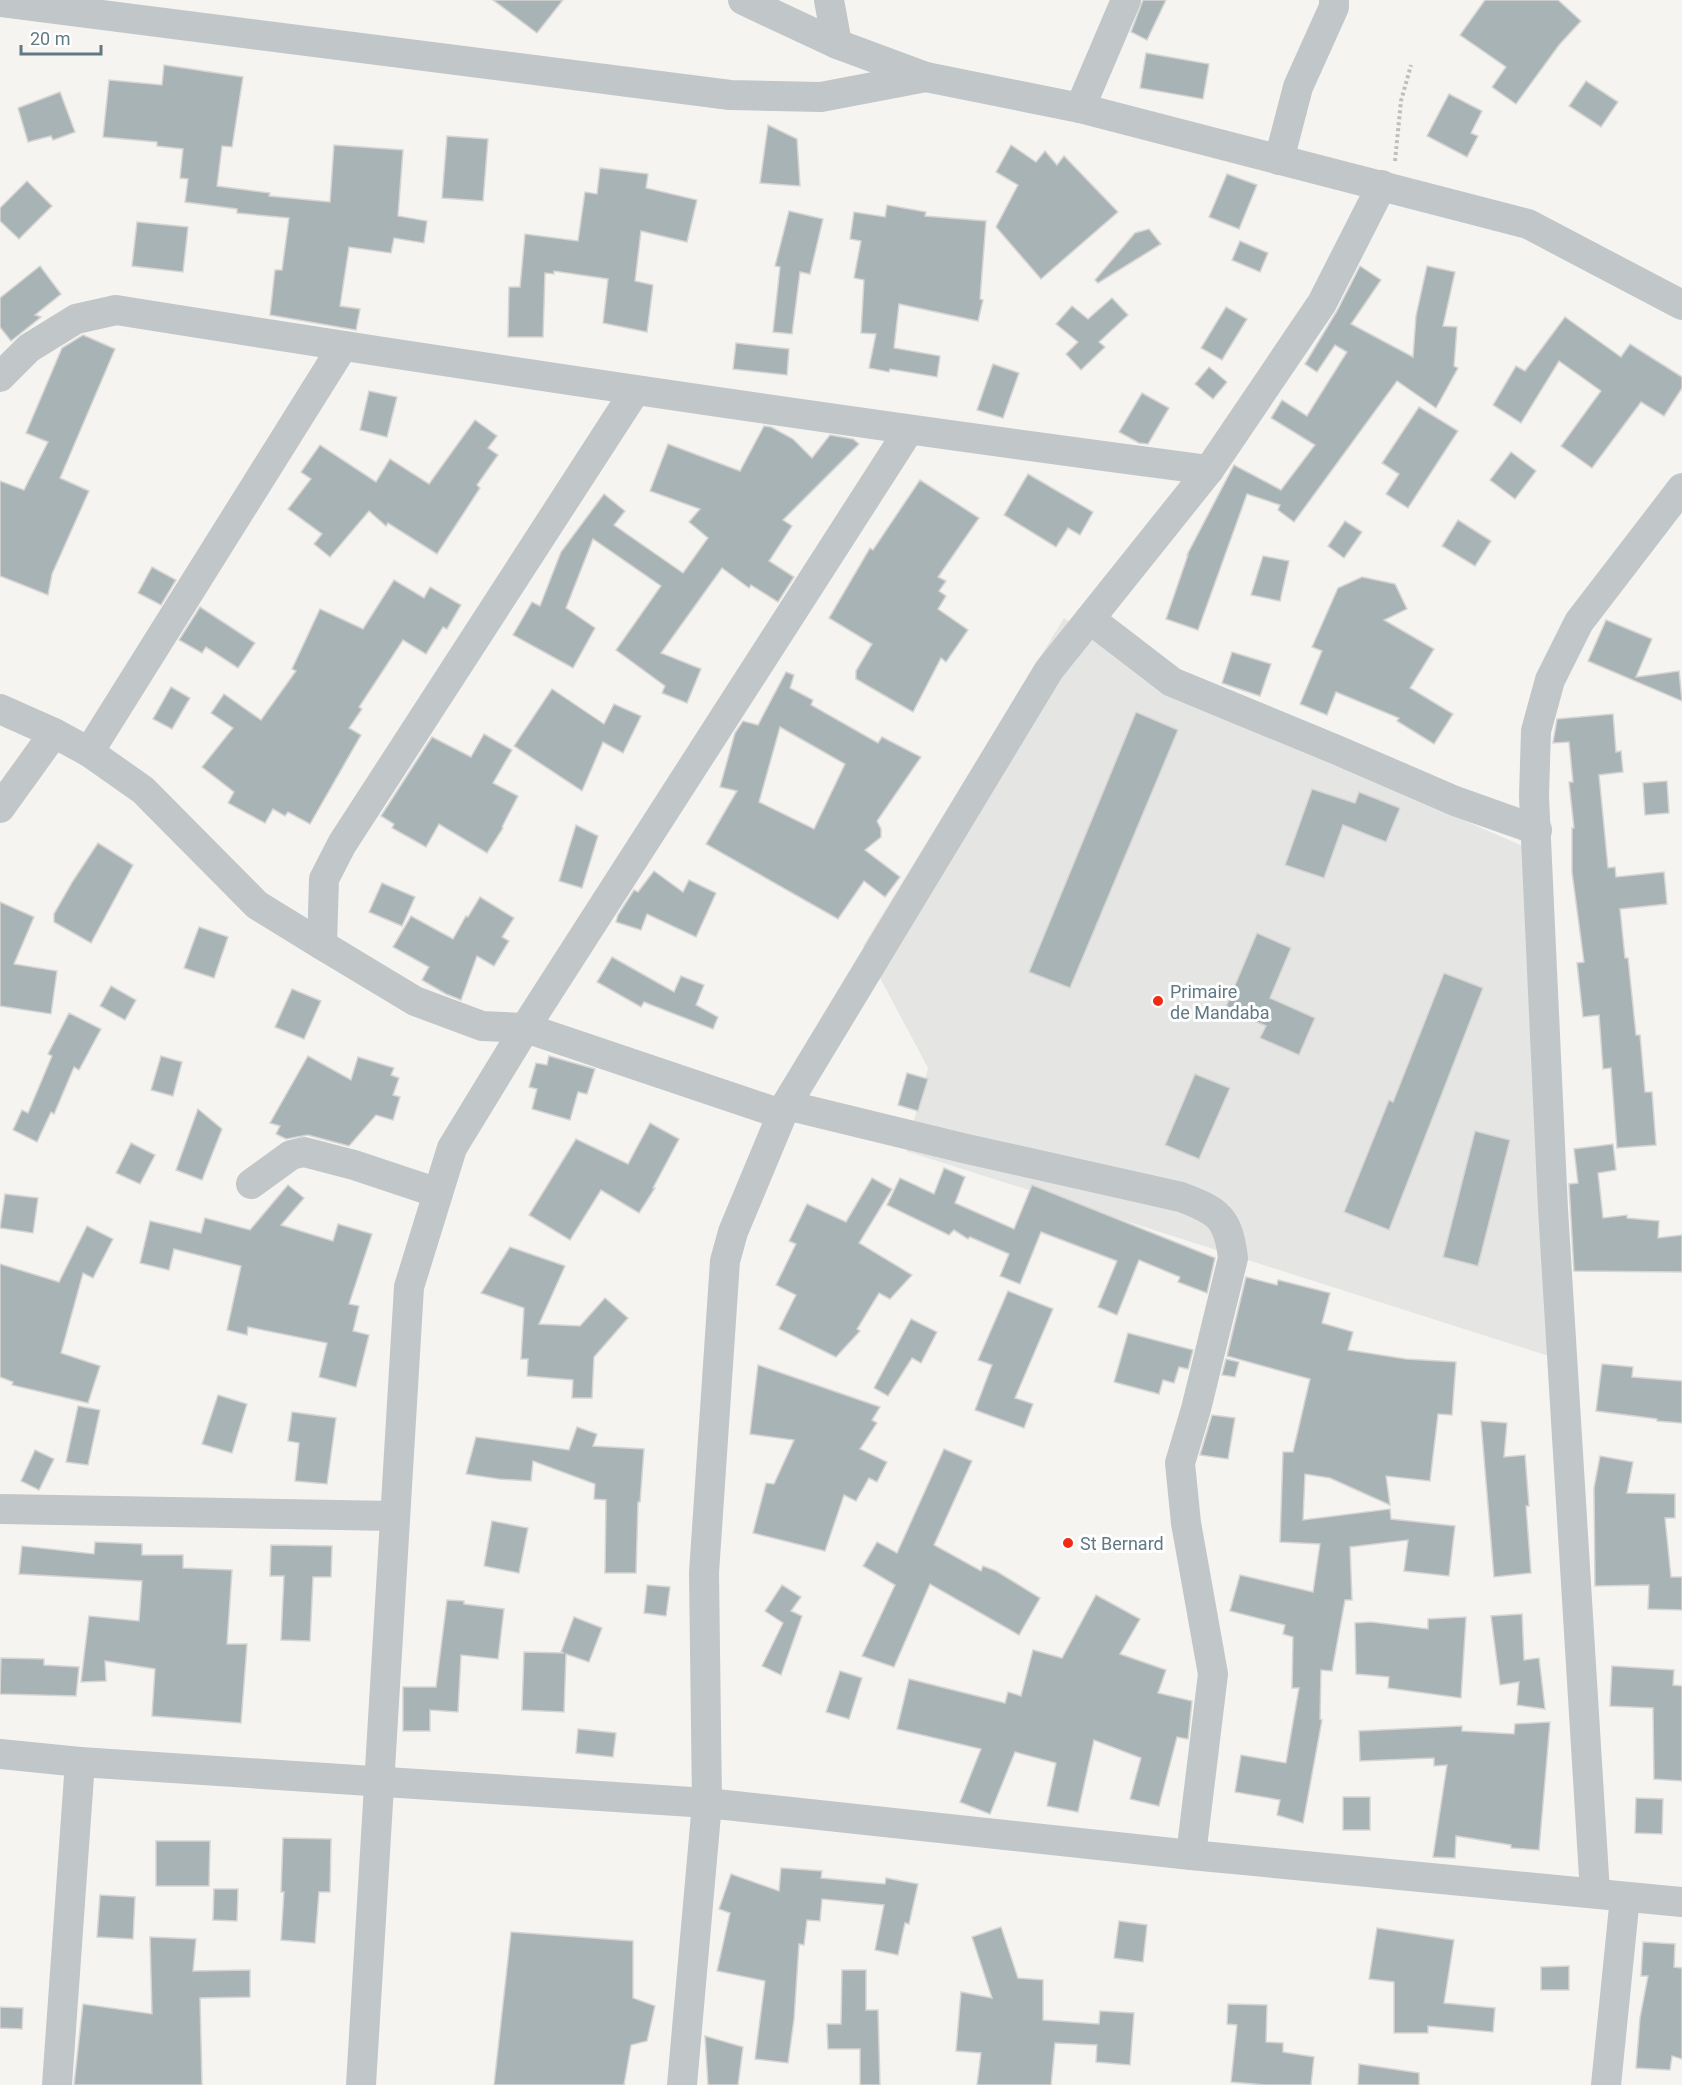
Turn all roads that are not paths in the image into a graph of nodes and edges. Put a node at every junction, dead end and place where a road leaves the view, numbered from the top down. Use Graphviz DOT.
graph roads {
  1 [pos="743,0"];
  2 [pos="829,0"];
  3 [pos="1126,0"];
  4 [pos="1334,0"];
  5 [pos="0,2"];
  6 [pos="837,44"];
  7 [pos="926,77"];
  8 [pos="1080,108"];
  9 [pos="1279,160"];
  10 [pos="1382,185"];
  11 [pos="1682,305"];
  12 [pos="343,346"];
  13 [pos="0,377"];
  14 [pos="635,391"];
  15 [pos="909,430"];
  16 [pos="1209,470"];
  17 [pos="1682,488"];
  18 [pos="1090,619"];
  19 [pos="0,709"];
  20 [pos="54,733"];
  21 [pos="89,752"];
  22 [pos="0,808"];
  23 [pos="1537,830"];
  24 [pos="322,945"];
  25 [pos="526,1028"];
  26 [pos="784,1109"];
  27 [pos="251,1184"];
  28 [pos="438,1193"];
  29 [pos="0,1509"];
  30 [pos="395,1516"];
  31 [pos="0,1754"];
  32 [pos="80,1762"];
  33 [pos="379,1782"];
  34 [pos="706,1803"];
  35 [pos="1191,1855"];
  36 [pos="1595,1893"];
  37 [pos="1626,1897"];
  38 [pos="1682,1902"];
  39 [pos="57,2085"];
  40 [pos="361,2085"];
  41 [pos="682,2085"];
  42 [pos="1605,2085"];
  1 -- 6 [label="street"];
  2 -- 6 [label="street"];
  3 -- 8 [label="street"];
  4 -- 9 [label="street"];
  5 -- 7 [label="street"];
  6 -- 7 [label="street"];
  7 -- 8 [label="street"];
  8 -- 9 [label="street"];
  9 -- 10 [label="street"];
  10 -- 11 [label="street"];
  10 -- 16 [label="street"];
  12 -- 13 [label="street"];
  12 -- 14 [label="street"];
  12 -- 21 [label="street"];
  14 -- 15 [label="street"];
  14 -- 24 [label="street"];
  15 -- 16 [label="street"];
  15 -- 25 [label="street"];
  16 -- 18 [label="street"];
  17 -- 23 [label="street"];
  18 -- 23 [label="street"];
  18 -- 26 [label="street"];
  19 -- 20 [label="street"];
  20 -- 21 [label="street"];
  20 -- 22 [label="street"];
  21 -- 24 [label="street"];
  23 -- 36 [label="street"];
  24 -- 25 [label="street"];
  25 -- 26 [label="street"];
  25 -- 28 [label="street"];
  26 -- 34 [label="street"];
  26 -- 35 [label="street"];
  27 -- 28 [label="street"];
  28 -- 30 [label="street"];
  29 -- 30 [label="street"];
  30 -- 33 [label="street"];
  31 -- 32 [label="street"];
  32 -- 33 [label="street"];
  32 -- 39 [label="street"];
  33 -- 34 [label="street"];
  33 -- 40 [label="street"];
  34 -- 35 [label="street"];
  34 -- 41 [label="street"];
  35 -- 36 [label="street"];
  36 -- 37 [label="street"];
  37 -- 38 [label="street"];
  37 -- 42 [label="street"];
}
